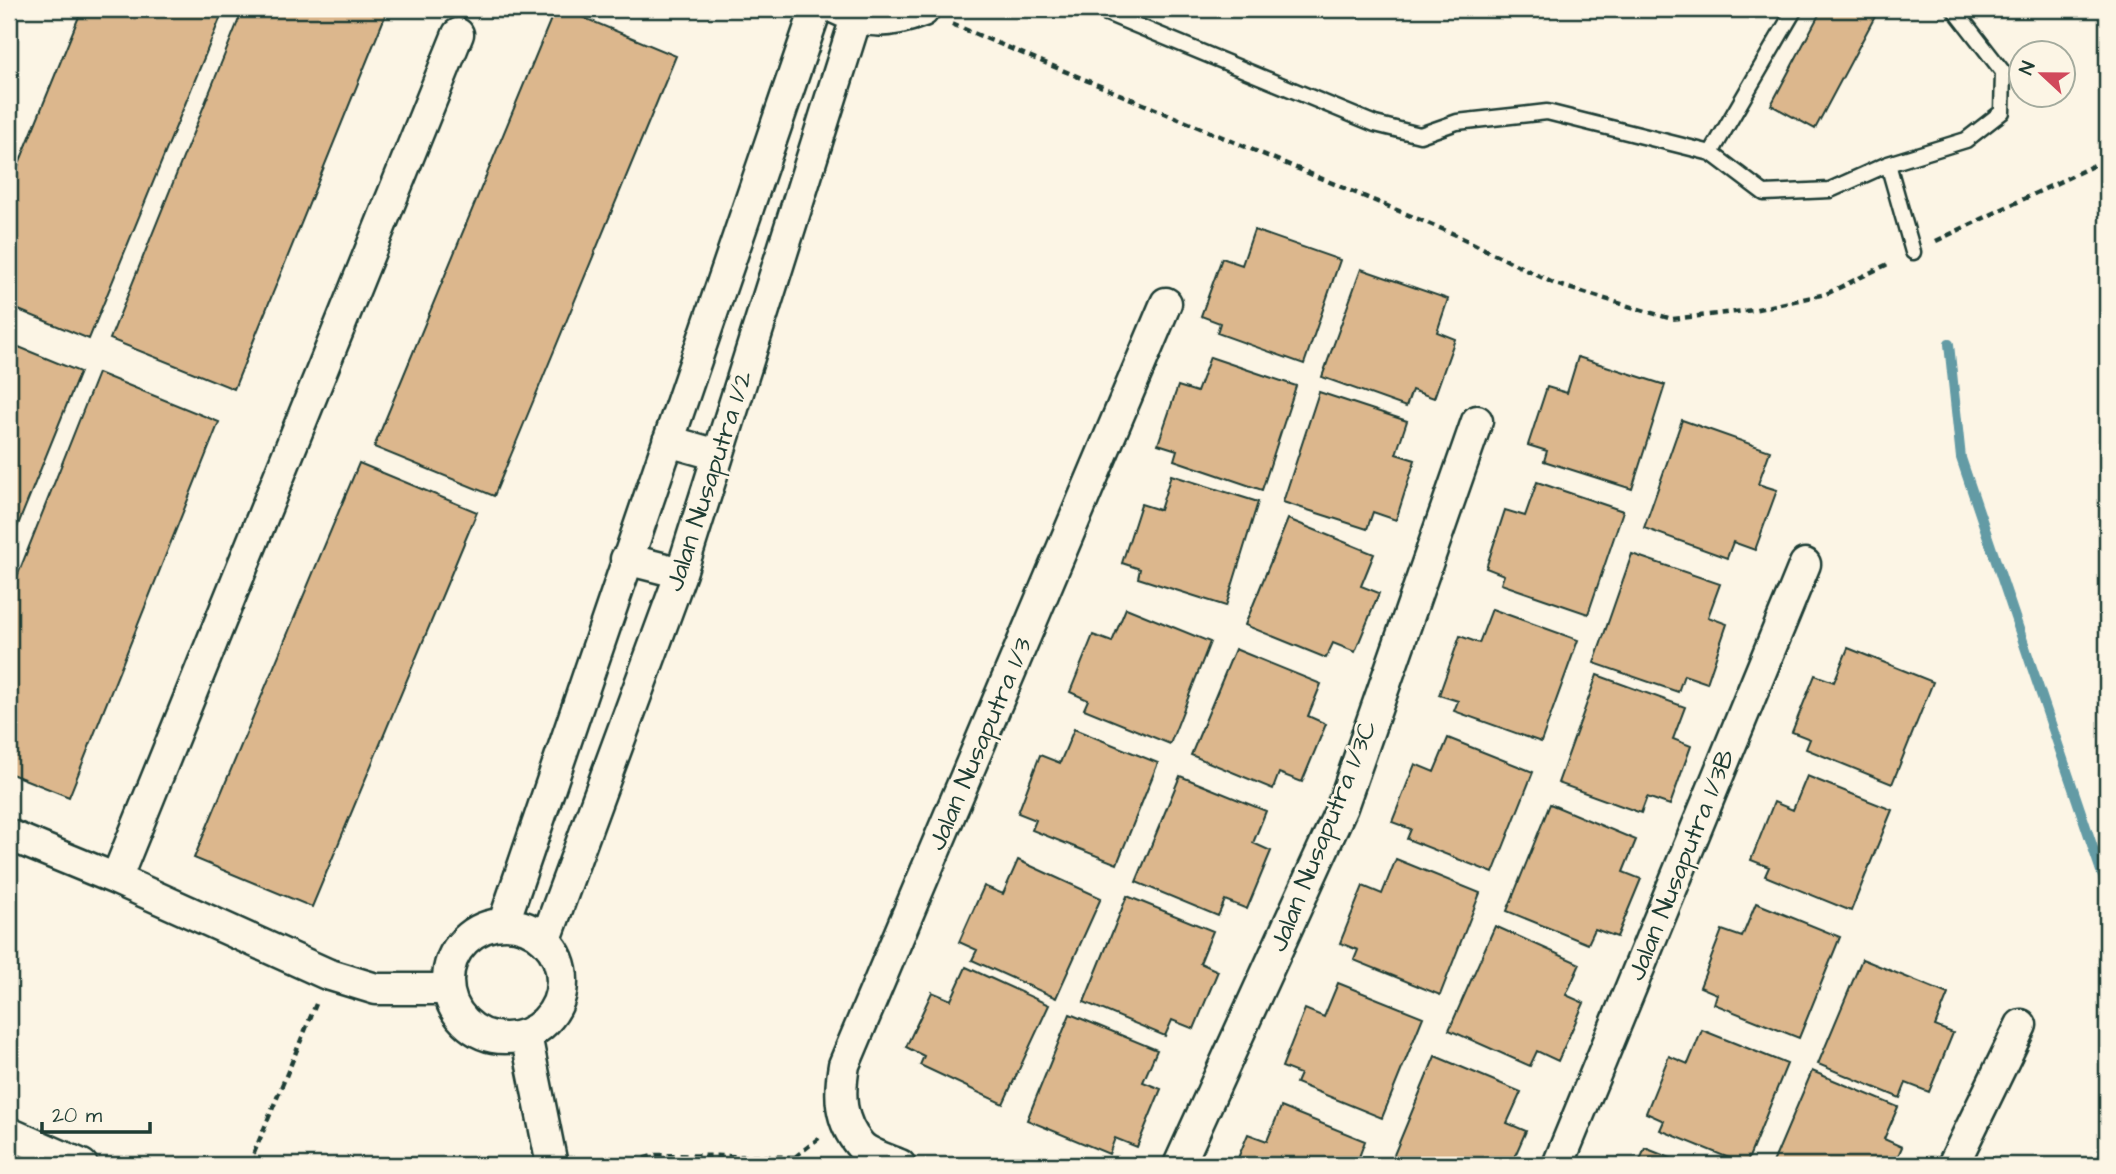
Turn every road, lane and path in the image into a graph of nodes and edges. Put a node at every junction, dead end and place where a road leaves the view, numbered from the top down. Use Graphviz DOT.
graph roads {
  1 [pos="816,9"];
  2 [pos="1097,9"];
  3 [pos="1795,9"];
  4 [pos="1954,9"];
  5 [pos="923,10"];
  6 [pos="847,14"];
  7 [pos="458,34"];
  8 [pos="1712,153"];
  9 [pos="2107,159"];
  10 [pos="1888,164"];
  11 [pos="1913,252"];
  12 [pos="1166,303"];
  13 [pos="1477,421"];
  14 [pos="668,441"];
  15 [pos="718,455"];
  16 [pos="626,559"];
  17 [pos="1805,564"];
  18 [pos="681,573"];
  19 [pos="9,835"];
  20 [pos="117,879"];
  21 [pos="504,922"];
  22 [pos="547,939"];
  23 [pos="327,974"];
  24 [pos="447,989"];
  25 [pos="2021,1025"];
  26 [pos="526,1035"];
  27 [pos="9,1133"];
  28 [pos="253,1158"];
  29 [pos="82,1165"];
  30 [pos="249,1165"];
  31 [pos="270,1165"];
  32 [pos="552,1165"];
  33 [pos="621,1165"];
  34 [pos="803,1165"];
  35 [pos="900,1165"];
  36 [pos="1180,1165"];
  37 [pos="1558,1165"];
  38 [pos="1953,1165"];
  1 -- 14 [label="street, Jalan Nusaputra 1/2"];
  2 -- 8 [label="lane"];
  3 -- 8 [label="lane"];
  4 -- 10 [label="lane"];
  5 -- 6 [label="street"];
  5 -- 11 [label="path"];
  6 -- 15 [label="street, Jalan Nusaputra 1/2"];
  7 -- 20 [label="street"];
  8 -- 10 [label="lane"];
  9 -- 11 [label="path"];
  10 -- 11 [label="lane"];
  12 -- 35 [label="street, Jalan Nusaputra 1/3"];
  13 -- 36 [label="street, Jalan Nusaputra 1/3C"];
  14 -- 15 [label="street"];
  14 -- 16 [label="street, Jalan Nusaputra 1/2"];
  15 -- 18 [label="street, Jalan Nusaputra 1/2"];
  16 -- 18 [label="street"];
  16 -- 21 [label="street, Jalan Nusaputra 1/2"];
  17 -- 37 [label="street, Jalan Nusaputra 1/3B"];
  18 -- 22 [label="street, Jalan Nusaputra 1/2"];
  19 -- 20 [label="street"];
  20 -- 23 [label="street"];
  21 -- 22 [label="street"];
  21 -- 24 [label="street"];
  22 -- 26 [label="street"];
  23 -- 24 [label="street"];
  23 -- 28 [label="path"];
  24 -- 26 [label="street"];
  25 -- 38 [label="street"];
  26 -- 32 [label="street"];
  27 -- 29 [label="street"];
  28 -- 30 [label="path"];
  28 -- 31 [label="path"];
  33 -- 34 [label="path"];
}
